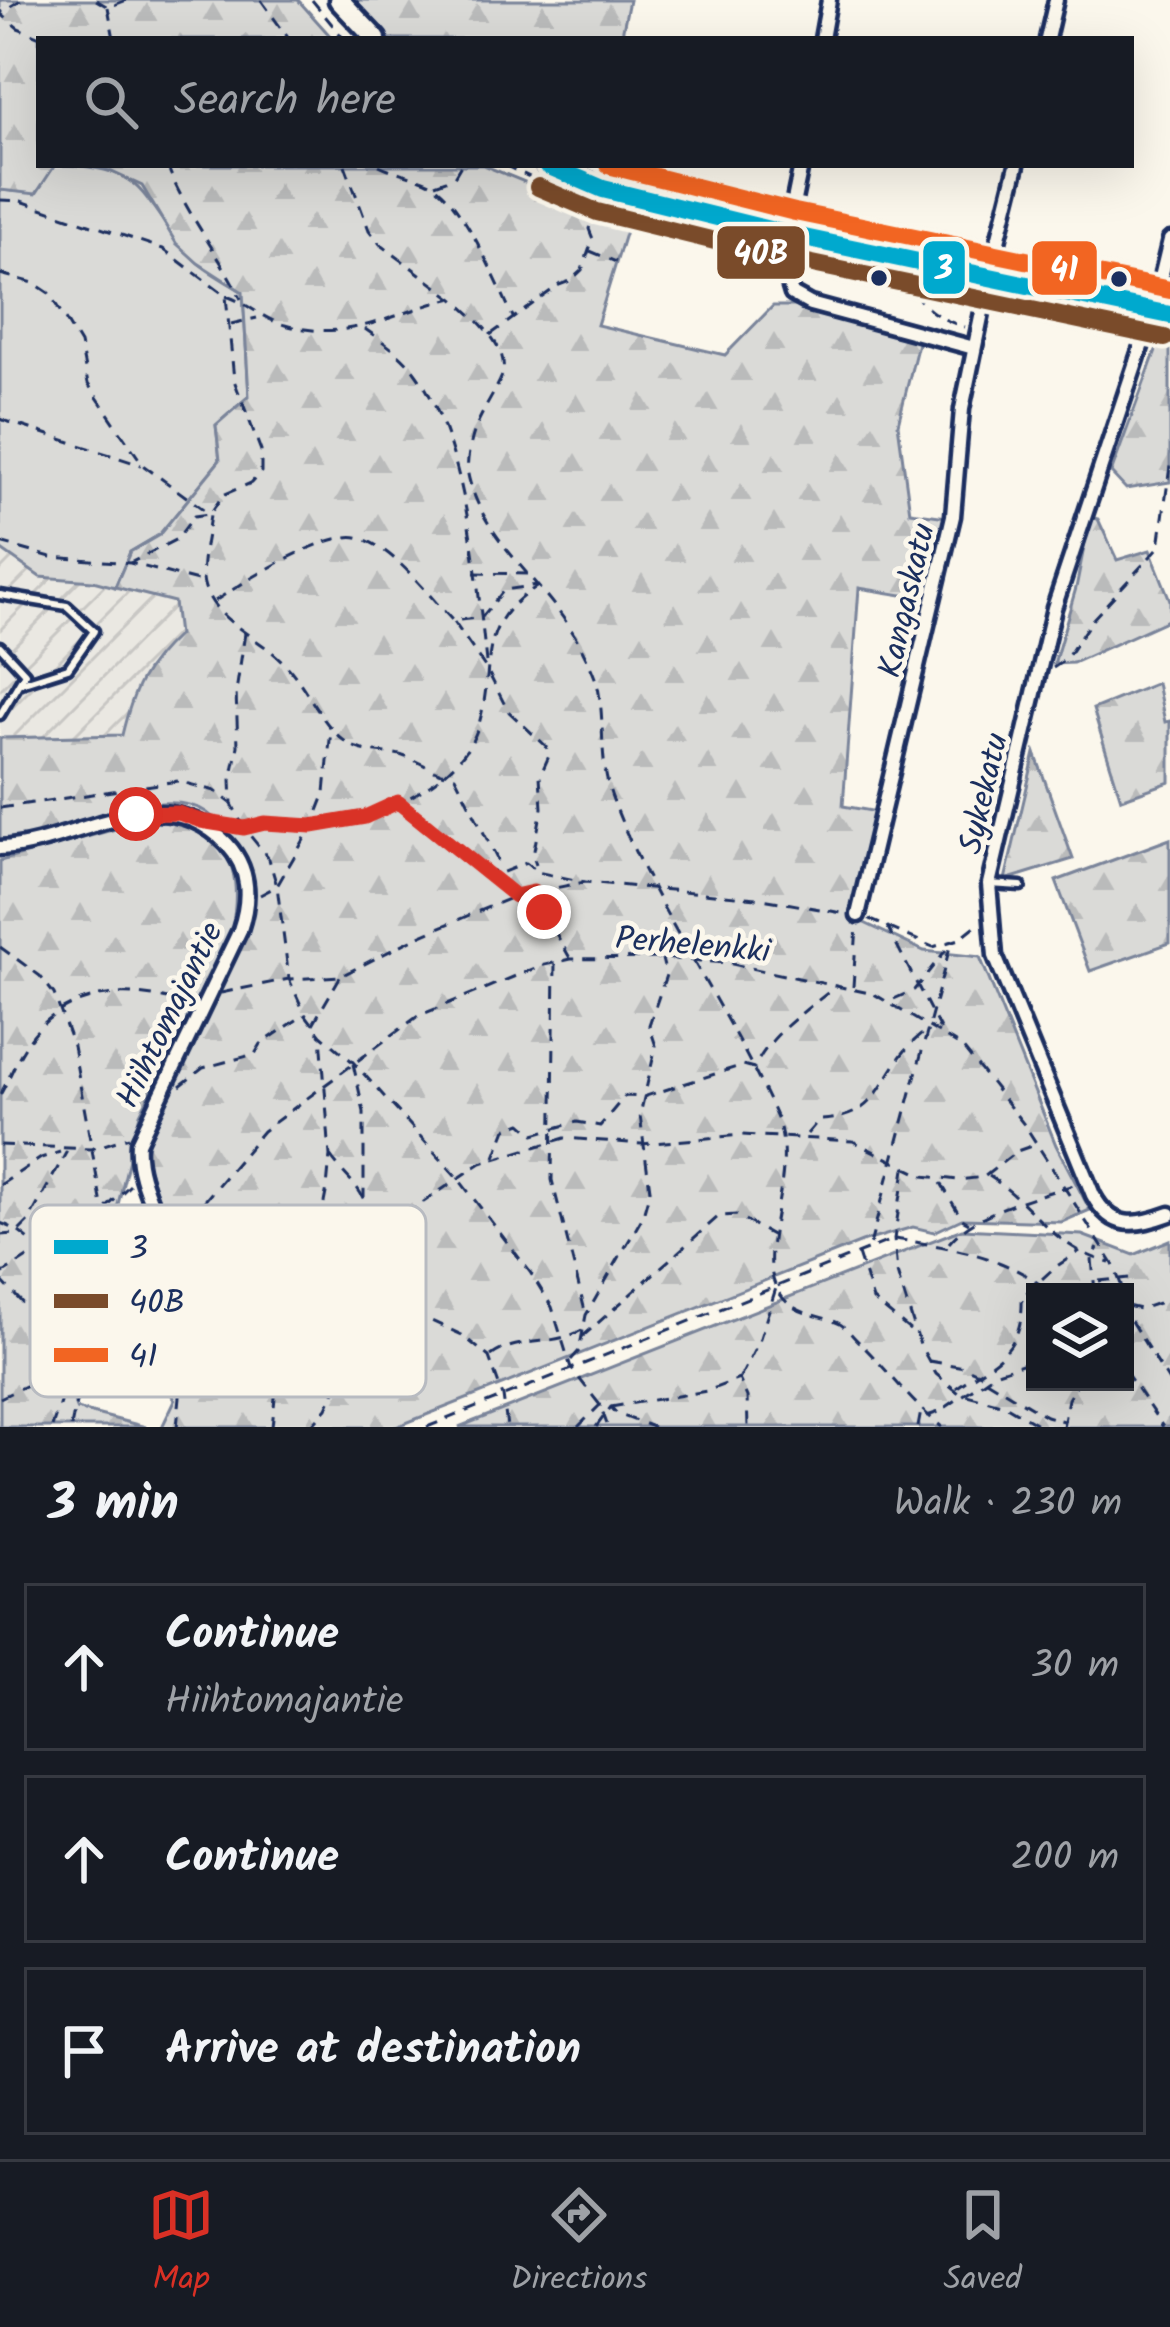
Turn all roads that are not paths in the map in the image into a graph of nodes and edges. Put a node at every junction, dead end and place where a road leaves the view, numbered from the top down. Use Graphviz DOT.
graph roads {
  1 [pos="339,0"];
  2 [pos="829,0"];
  3 [pos="1057,0"];
  4 [pos="373,36"];
  5 [pos="823,36"];
  6 [pos="1048,36"];
  7 [pos="554,168"];
  8 [pos="801,168"];
  9 [pos="1016,168"];
  10 [pos="790,235"];
  11 [pos="1170,240"];
  12 [pos="992,265"];
  13 [pos="986,293"];
  14 [pos="1161,313"];
  15 [pos="974,348"];
  16 [pos="0,595"];
  17 [pos="0,646"];
  18 [pos="21,683"];
  19 [pos="0,716"];
  20 [pos="0,848"];
  21 [pos="989,884"];
  22 [pos="1021,886"];
  23 [pos="857,915"];
  24 [pos="156,1205"];
  25 [pos="1170,1214"];
  1 -- 4 [label="street"];
  2 -- 5 [label="street"];
  3 -- 6 [label="street"];
  7 -- 10 [label="street"];
  8 -- 10 [label="street"];
  9 -- 12 [label="street"];
  10 -- 14 [label="street"];
  10 -- 15 [label="street"];
  11 -- 14 [label="street, Sykekatu"];
  13 -- 15 [label="street, Kangaskatu"];
  14 -- 21 [label="street, Sykekatu"];
  15 -- 23 [label="street, Kangaskatu"];
  16 -- 18 [label="lane"];
  17 -- 18 [label="lane"];
  18 -- 19 [label="lane"];
  20 -- 24 [label="street, Hiihtomajantie"];
  21 -- 22 [label="lane"];
  21 -- 25 [label="street, Sykekatu"];
}
